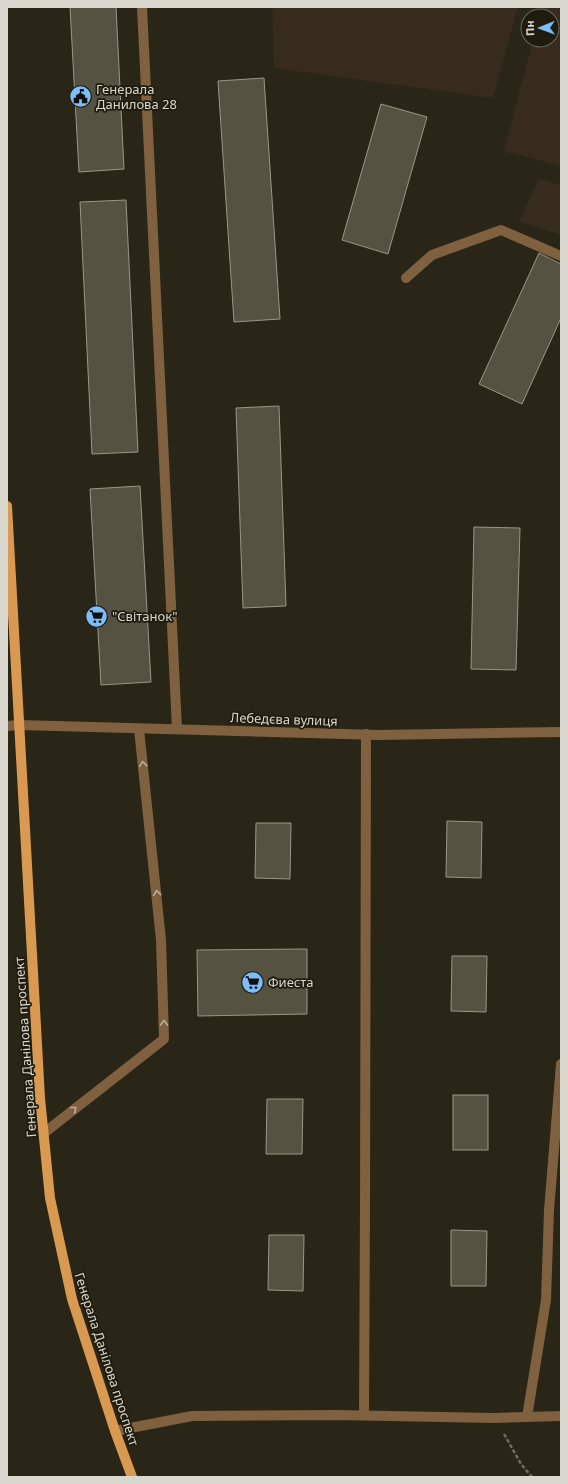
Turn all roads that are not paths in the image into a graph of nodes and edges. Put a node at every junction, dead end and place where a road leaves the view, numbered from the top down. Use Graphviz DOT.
graph roads {
  1 [pos="142,7"];
  2 [pos="561,256"];
  3 [pos="406,278"];
  4 [pos="7,506"];
  5 [pos="19,725"];
  6 [pos="7,726"];
  7 [pos="139,728"];
  8 [pos="177,729"];
  9 [pos="561,732"];
  10 [pos="366,734"];
  11 [pos="561,1064"];
  12 [pos="44,1133"];
  13 [pos="364,1415"];
  14 [pos="561,1416"];
  15 [pos="527,1417"];
  16 [pos="115,1431"];
  17 [pos="132,1477"];
  1 -- 8 [label="street"];
  2 -- 3 [label="street"];
  4 -- 5 [label="main road, Генерала Данілова проспект"];
  5 -- 6 [label="street, Лебедєва вулиця"];
  5 -- 7 [label="street, Лебедєва вулиця"];
  5 -- 12 [label="main road, Генерала Данілова проспект"];
  7 -- 8 [label="street, Лебедєва вулиця"];
  12 -- 7 [label="street, one-way"];
  8 -- 10 [label="street, Лебедєва вулиця"];
  9 -- 10 [label="street, Лебедєва вулиця"];
  10 -- 13 [label="street"];
  11 -- 15 [label="street"];
  12 -- 16 [label="main road, Генерала Данілова проспект"];
  13 -- 15 [label="street"];
  13 -- 16 [label="street"];
  14 -- 15 [label="street"];
  16 -- 17 [label="main road, Генерала Данілова проспект"];
}
